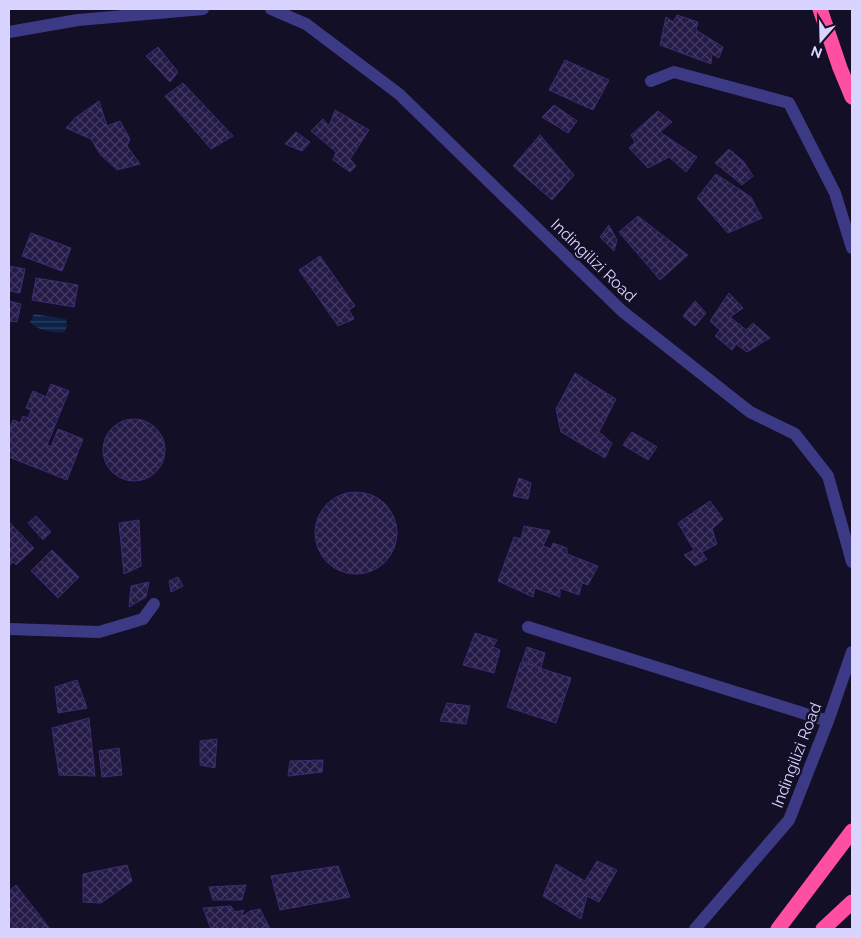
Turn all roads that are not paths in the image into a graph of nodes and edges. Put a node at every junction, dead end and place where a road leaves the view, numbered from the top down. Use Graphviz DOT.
graph roads {
  1 [pos="203,9"];
  2 [pos="271,9"];
  3 [pos="820,9"];
  4 [pos="9,32"];
  5 [pos="651,81"];
  6 [pos="852,97"];
  7 [pos="852,248"];
  8 [pos="852,562"];
  9 [pos="154,604"];
  10 [pos="528,627"];
  11 [pos="9,629"];
  12 [pos="852,652"];
  13 [pos="828,721"];
  14 [pos="852,831"];
  15 [pos="852,902"];
  16 [pos="695,929"];
  17 [pos="778,929"];
  18 [pos="824,929"];
  1 -- 4 [label="street"];
  2 -- 8 [label="street, Indingilizi Road"];
  3 -- 6 [label="highway"];
  5 -- 7 [label="street"];
  9 -- 11 [label="street"];
  10 -- 13 [label="street"];
  12 -- 13 [label="street, Indingilizi Road"];
  13 -- 16 [label="street, Indingilizi Road"];
  14 -- 17 [label="highway"];
  15 -- 18 [label="highway"];
}
